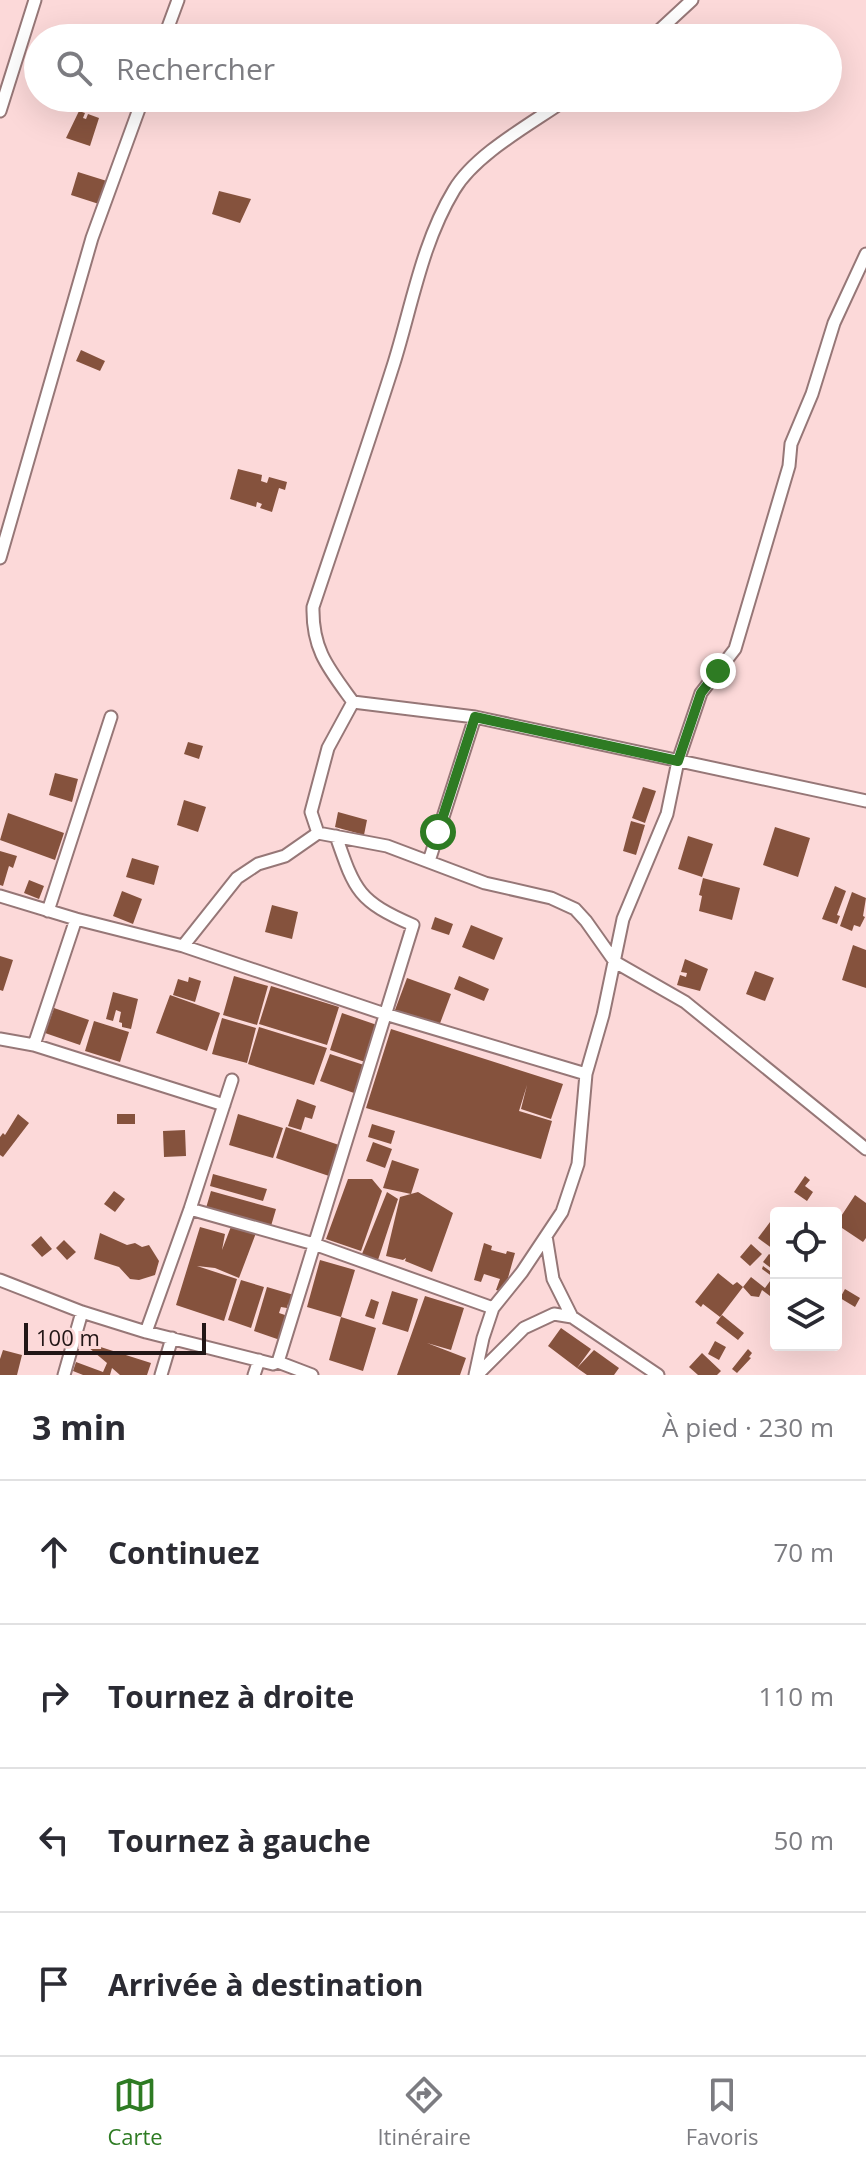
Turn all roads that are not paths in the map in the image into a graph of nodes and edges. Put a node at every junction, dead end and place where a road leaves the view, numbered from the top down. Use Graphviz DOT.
graph roads {
  1 [pos="35,0"];
  2 [pos="178,0"];
  3 [pos="692,0"];
  4 [pos="27,24"];
  5 [pos="169,24"];
  6 [pos="666,24"];
  7 [pos="24,35"];
  8 [pos="0,111"];
  9 [pos="138,112"];
  10 [pos="548,112"];
  11 [pos="866,254"];
  12 [pos="0,558"];
  13 [pos="353,702"];
  14 [pos="111,717"];
  15 [pos="475,717"];
  16 [pos="678,761"];
  17 [pos="866,801"];
  18 [pos="318,833"];
  19 [pos="336,836"];
  20 [pos="429,861"];
  21 [pos="0,896"];
  22 [pos="48,911"];
  23 [pos="76,919"];
  24 [pos="183,946"];
  25 [pos="615,962"];
  26 [pos="385,1014"];
  27 [pos="0,1039"];
  28 [pos="34,1045"];
  29 [pos="586,1074"];
  30 [pos="232,1080"];
  31 [pos="224,1105"];
  32 [pos="866,1149"];
  33 [pos="190,1209"];
  34 [pos="546,1236"];
  35 [pos="314,1244"];
  36 [pos="0,1280"];
  37 [pos="493,1308"];
  38 [pos="82,1312"];
  39 [pos="572,1317"];
  40 [pos="146,1332"];
  41 [pos="172,1338"];
  42 [pos="259,1360"];
  43 [pos="278,1362"];
  44 [pos="64,1375"];
  45 [pos="161,1375"];
  46 [pos="254,1375"];
  47 [pos="312,1375"];
  48 [pos="476,1375"];
  49 [pos="658,1375"];
  1 -- 4 [label="street"];
  2 -- 5 [label="street"];
  3 -- 6 [label="street"];
  7 -- 8 [label="street"];
  9 -- 12 [label="street"];
  10 -- 13 [label="street"];
  11 -- 16 [label="street"];
  13 -- 15 [label="street"];
  13 -- 18 [label="street"];
  14 -- 22 [label="street"];
  15 -- 16 [label="street"];
  15 -- 20 [label="street"];
  16 -- 17 [label="street"];
  16 -- 25 [label="street"];
  18 -- 19 [label="street"];
  18 -- 24 [label="street"];
  19 -- 20 [label="street"];
  19 -- 26 [label="street"];
  20 -- 25 [label="street"];
  21 -- 22 [label="street"];
  22 -- 23 [label="street"];
  23 -- 24 [label="street"];
  23 -- 28 [label="street"];
  24 -- 26 [label="street"];
  25 -- 29 [label="street"];
  25 -- 32 [label="street"];
  26 -- 29 [label="street"];
  26 -- 35 [label="street"];
  27 -- 28 [label="street"];
  28 -- 31 [label="street"];
  29 -- 34 [label="street"];
  30 -- 31 [label="street"];
  31 -- 33 [label="street"];
  33 -- 35 [label="street"];
  33 -- 40 [label="street"];
  34 -- 37 [label="street"];
  34 -- 39 [label="street"];
  35 -- 37 [label="street"];
  35 -- 43 [label="street"];
  36 -- 38 [label="street"];
  37 -- 48 [label="street"];
  38 -- 40 [label="street"];
  38 -- 44 [label="street"];
  39 -- 48 [label="street"];
  39 -- 49 [label="street"];
  40 -- 41 [label="street"];
  41 -- 42 [label="street"];
  41 -- 45 [label="street"];
  42 -- 43 [label="street"];
  42 -- 46 [label="street"];
  43 -- 47 [label="street"];
}
